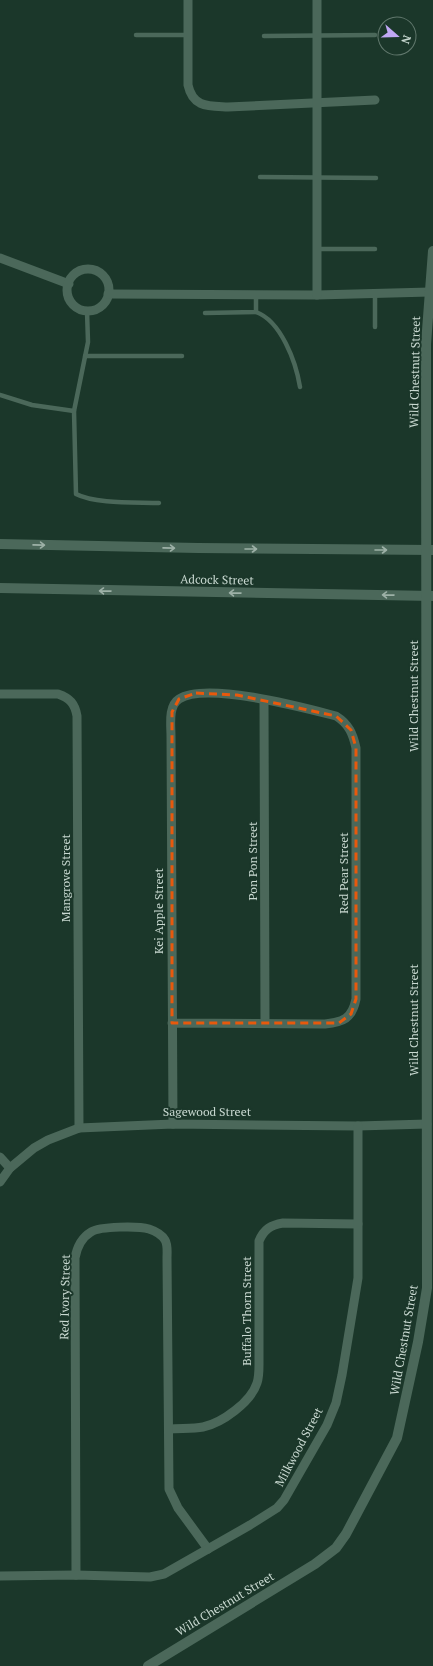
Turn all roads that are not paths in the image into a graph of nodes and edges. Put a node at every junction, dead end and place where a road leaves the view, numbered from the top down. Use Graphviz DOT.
graph roads {
  1 [pos="188,0"];
  2 [pos="317,0"];
  3 [pos="136,35"];
  4 [pos="188,35"];
  5 [pos="317,35"];
  6 [pos="375,35"];
  7 [pos="264,36"];
  8 [pos="375,100"];
  9 [pos="317,102"];
  10 [pos="260,177"];
  11 [pos="317,178"];
  12 [pos="376,178"];
  13 [pos="317,249"];
  14 [pos="375,249"];
  15 [pos="433,251"];
  16 [pos="0,258"];
  17 [pos="69,284"];
  18 [pos="430,292"];
  19 [pos="375,293"];
  20 [pos="108,294"];
  21 [pos="256,294"];
  22 [pos="317,295"];
  23 [pos="87,311"];
  24 [pos="256,312"];
  25 [pos="205,313"];
  26 [pos="375,327"];
  27 [pos="85,356"];
  28 [pos="182,356"];
  29 [pos="300,387"];
  30 [pos="0,395"];
  31 [pos="74,412"];
  32 [pos="159,503"];
  33 [pos="0,544"];
  34 [pos="430,550"];
  35 [pos="0,588"];
  36 [pos="430,596"];
  37 [pos="0,694"];
  38 [pos="179,699"];
  39 [pos="264,700"];
  40 [pos="265,1022"];
  41 [pos="172,1023"];
  42 [pos="430,1031"];
  43 [pos="430,1085"];
  44 [pos="430,1123"];
  45 [pos="173,1124"];
  46 [pos="358,1126"];
  47 [pos="79,1128"];
  48 [pos="0,1157"];
  49 [pos="10,1168"];
  50 [pos="0,1182"];
  51 [pos="358,1224"];
  52 [pos="169,1429"];
  53 [pos="208,1549"];
  54 [pos="76,1575"];
  55 [pos="0,1576"];
  56 [pos="148,1666"];
  1 -- 4 [label="street"];
  2 -- 5 [label="street"];
  3 -- 4 [label="lane"];
  4 -- 9 [label="street"];
  5 -- 6 [label="lane"];
  5 -- 7 [label="lane"];
  5 -- 9 [label="street"];
  8 -- 9 [label="street"];
  9 -- 11 [label="street"];
  10 -- 11 [label="lane"];
  11 -- 12 [label="lane"];
  11 -- 13 [label="street"];
  13 -- 14 [label="lane"];
  13 -- 22 [label="street"];
  15 -- 18 [label="street, Wild Chestnut Street"];
  16 -- 17 [label="street"];
  17 -- 20 [label="street"];
  17 -- 23 [label="street"];
  18 -- 19 [label="street"];
  18 -- 34 [label="street, Wild Chestnut Street"];
  19 -- 22 [label="street"];
  19 -- 26 [label="lane"];
  20 -- 21 [label="street"];
  20 -- 23 [label="street"];
  21 -- 22 [label="street"];
  21 -- 24 [label="lane"];
  23 -- 27 [label="lane"];
  24 -- 25 [label="lane"];
  24 -- 29 [label="lane"];
  27 -- 28 [label="lane"];
  27 -- 31 [label="lane"];
  30 -- 31 [label="lane"];
  31 -- 32 [label="lane"];
  33 -- 34 [label="street, one-way"];
  34 -- 36 [label="street, Wild Chestnut Street"];
  36 -- 35 [label="street, Adcock Street, one-way"];
  36 -- 42 [label="street, Wild Chestnut Street"];
  37 -- 47 [label="street, Mangrove Street"];
  38 -- 39 [label="street, Red Pear Street"];
  38 -- 41 [label="street, Kei Apple Street"];
  39 -- 40 [label="street, Pon Pon Street"];
  39 -- 40 [label="street, Red Pear Street"];
  40 -- 41 [label="street, Red Pear Street"];
  41 -- 45 [label="street, Kei Apple Street"];
  42 -- 43 [label="street, Wild Chestnut Street"];
  43 -- 44 [label="street, Wild Chestnut Street"];
  44 -- 46 [label="street, Sagewood Street"];
  44 -- 56 [label="street, Wild Chestnut Street"];
  45 -- 46 [label="street, Sagewood Street"];
  45 -- 47 [label="street, Sagewood Street"];
  46 -- 51 [label="street, Milkwood Street"];
  47 -- 49 [label="street, Sagewood Street"];
  48 -- 49 [label="street"];
  49 -- 50 [label="street, Sagewood Street"];
  51 -- 52 [label="street, Buffalo Thorn Street"];
  51 -- 53 [label="street, Milkwood Street"];
  52 -- 53 [label="street, Red Ivory Street"];
  52 -- 54 [label="street, Red Ivory Street"];
  53 -- 54 [label="street, Milkwood Street"];
  54 -- 55 [label="street, Milkwood Street"];
}
